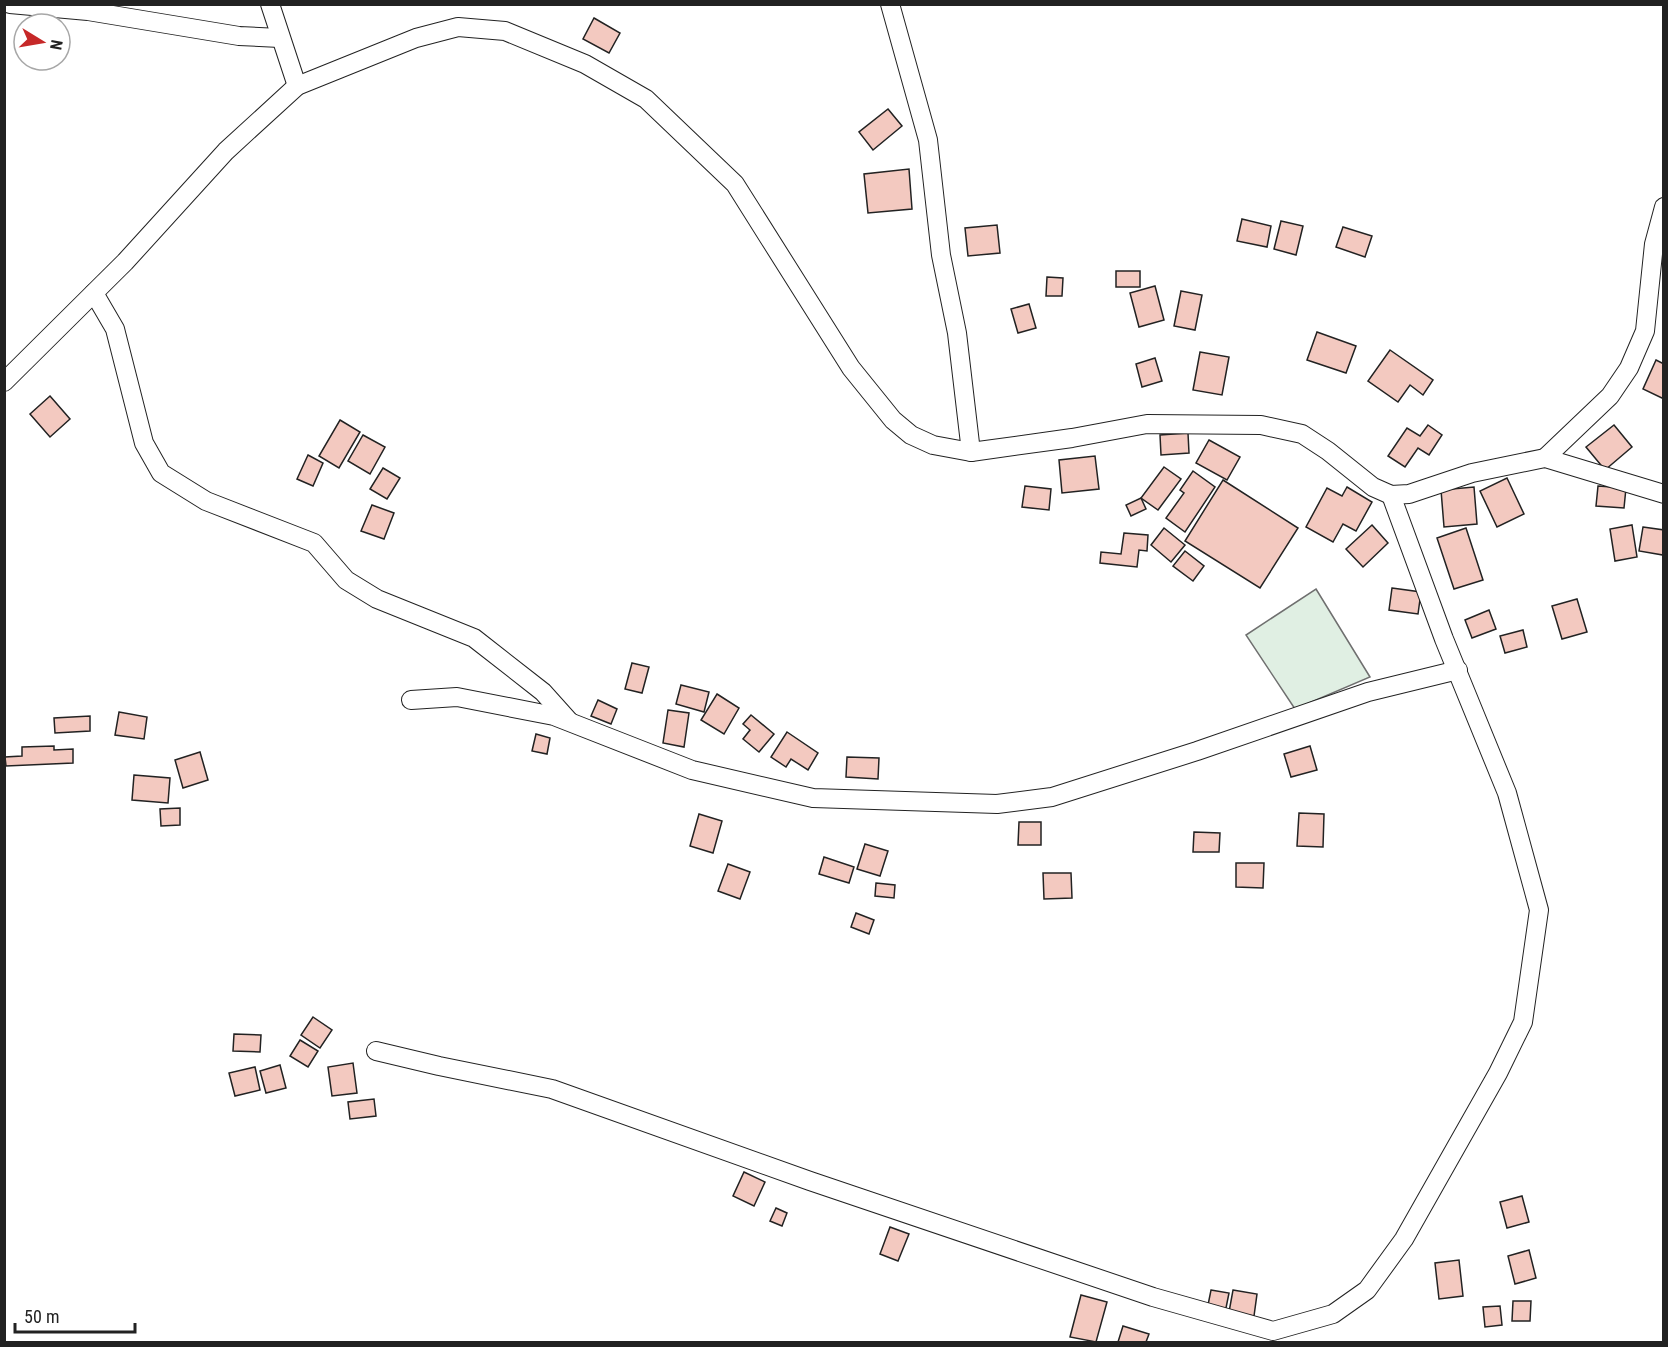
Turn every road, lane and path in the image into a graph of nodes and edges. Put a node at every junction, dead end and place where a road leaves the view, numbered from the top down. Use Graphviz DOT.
graph roads {
  1 [pos="10,4"];
  2 [pos="270,4"];
  3 [pos="890,4"];
  4 [pos="280,38"];
  5 [pos="297,86"];
  6 [pos="1664,207"];
  7 [pos="94,293"];
  8 [pos="4,382"];
  9 [pos="971,452"];
  10 [pos="1545,458"];
  11 [pos="1664,494"];
  12 [pos="1391,495"];
  13 [pos="1458,670"];
  14 [pos="411,700"];
  15 [pos="570,722"];
  16 [pos="376,1051"];
  1 -- 4 [label="street"];
  2 -- 4 [label="street"];
  3 -- 9 [label="street"];
  4 -- 5 [label="street"];
  5 -- 7 [label="street"];
  5 -- 9 [label="street"];
  6 -- 10 [label="street"];
  7 -- 8 [label="street"];
  7 -- 15 [label="street"];
  9 -- 12 [label="street"];
  10 -- 11 [label="street"];
  10 -- 12 [label="street"];
  12 -- 13 [label="street"];
  13 -- 15 [label="street"];
  13 -- 16 [label="street"];
  14 -- 15 [label="street"];
}
